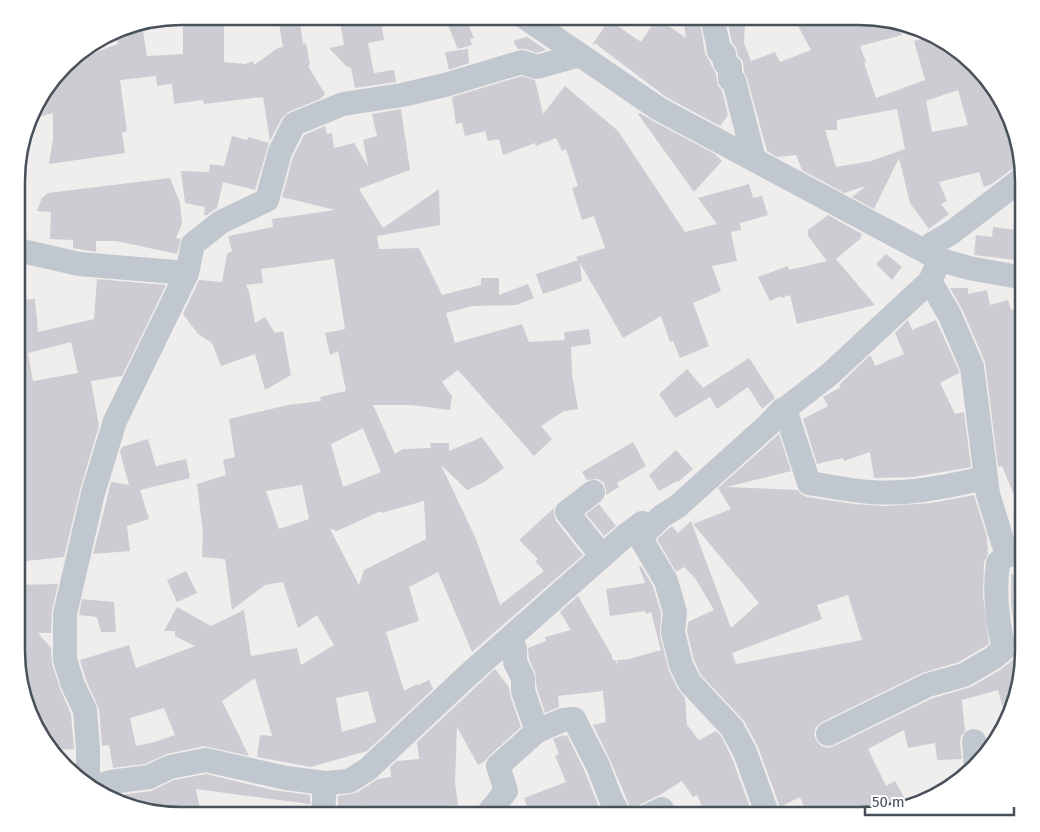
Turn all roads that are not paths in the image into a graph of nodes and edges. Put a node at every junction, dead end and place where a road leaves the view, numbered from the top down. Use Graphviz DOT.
graph roads {
  1 [pos="536,25"];
  2 [pos="713,25"];
  3 [pos="580,55"];
  4 [pos="754,159"];
  5 [pos="1015,184"];
  6 [pos="25,252"];
  7 [pos="934,256"];
  8 [pos="187,273"];
  9 [pos="1015,276"];
  10 [pos="930,281"];
  11 [pos="785,409"];
  12 [pos="986,478"];
  13 [pos="594,492"];
  14 [pos="647,529"];
  15 [pos="1015,554"];
  16 [pos="1015,555"];
  17 [pos="602,556"];
  18 [pos="511,642"];
  19 [pos="537,731"];
  20 [pos="828,734"];
  21 [pos="974,741"];
  22 [pos="975,755"];
  23 [pos="88,776"];
  24 [pos="325,783"];
  25 [pos="101,785"];
  26 [pos="324,807"];
  27 [pos="493,807"];
  28 [pos="615,807"];
  29 [pos="765,807"];
  1 -- 3 [label="street"];
  2 -- 4 [label="street"];
  3 -- 4 [label="street"];
  3 -- 8 [label="street"];
  4 -- 7 [label="street"];
  5 -- 7 [label="street"];
  6 -- 8 [label="street"];
  7 -- 9 [label="street"];
  7 -- 10 [label="street"];
  8 -- 23 [label="street"];
  10 -- 11 [label="street"];
  10 -- 12 [label="street"];
  11 -- 12 [label="street"];
  11 -- 14 [label="street"];
  12 -- 15 [label="street"];
  13 -- 17 [label="street"];
  14 -- 17 [label="street"];
  14 -- 29 [label="street"];
  16 -- 20 [label="street"];
  17 -- 18 [label="street"];
  18 -- 19 [label="street"];
  18 -- 24 [label="street"];
  19 -- 27 [label="street"];
  19 -- 28 [label="street"];
  21 -- 22 [label="street"];
  24 -- 25 [label="street"];
  24 -- 26 [label="street"];
}
